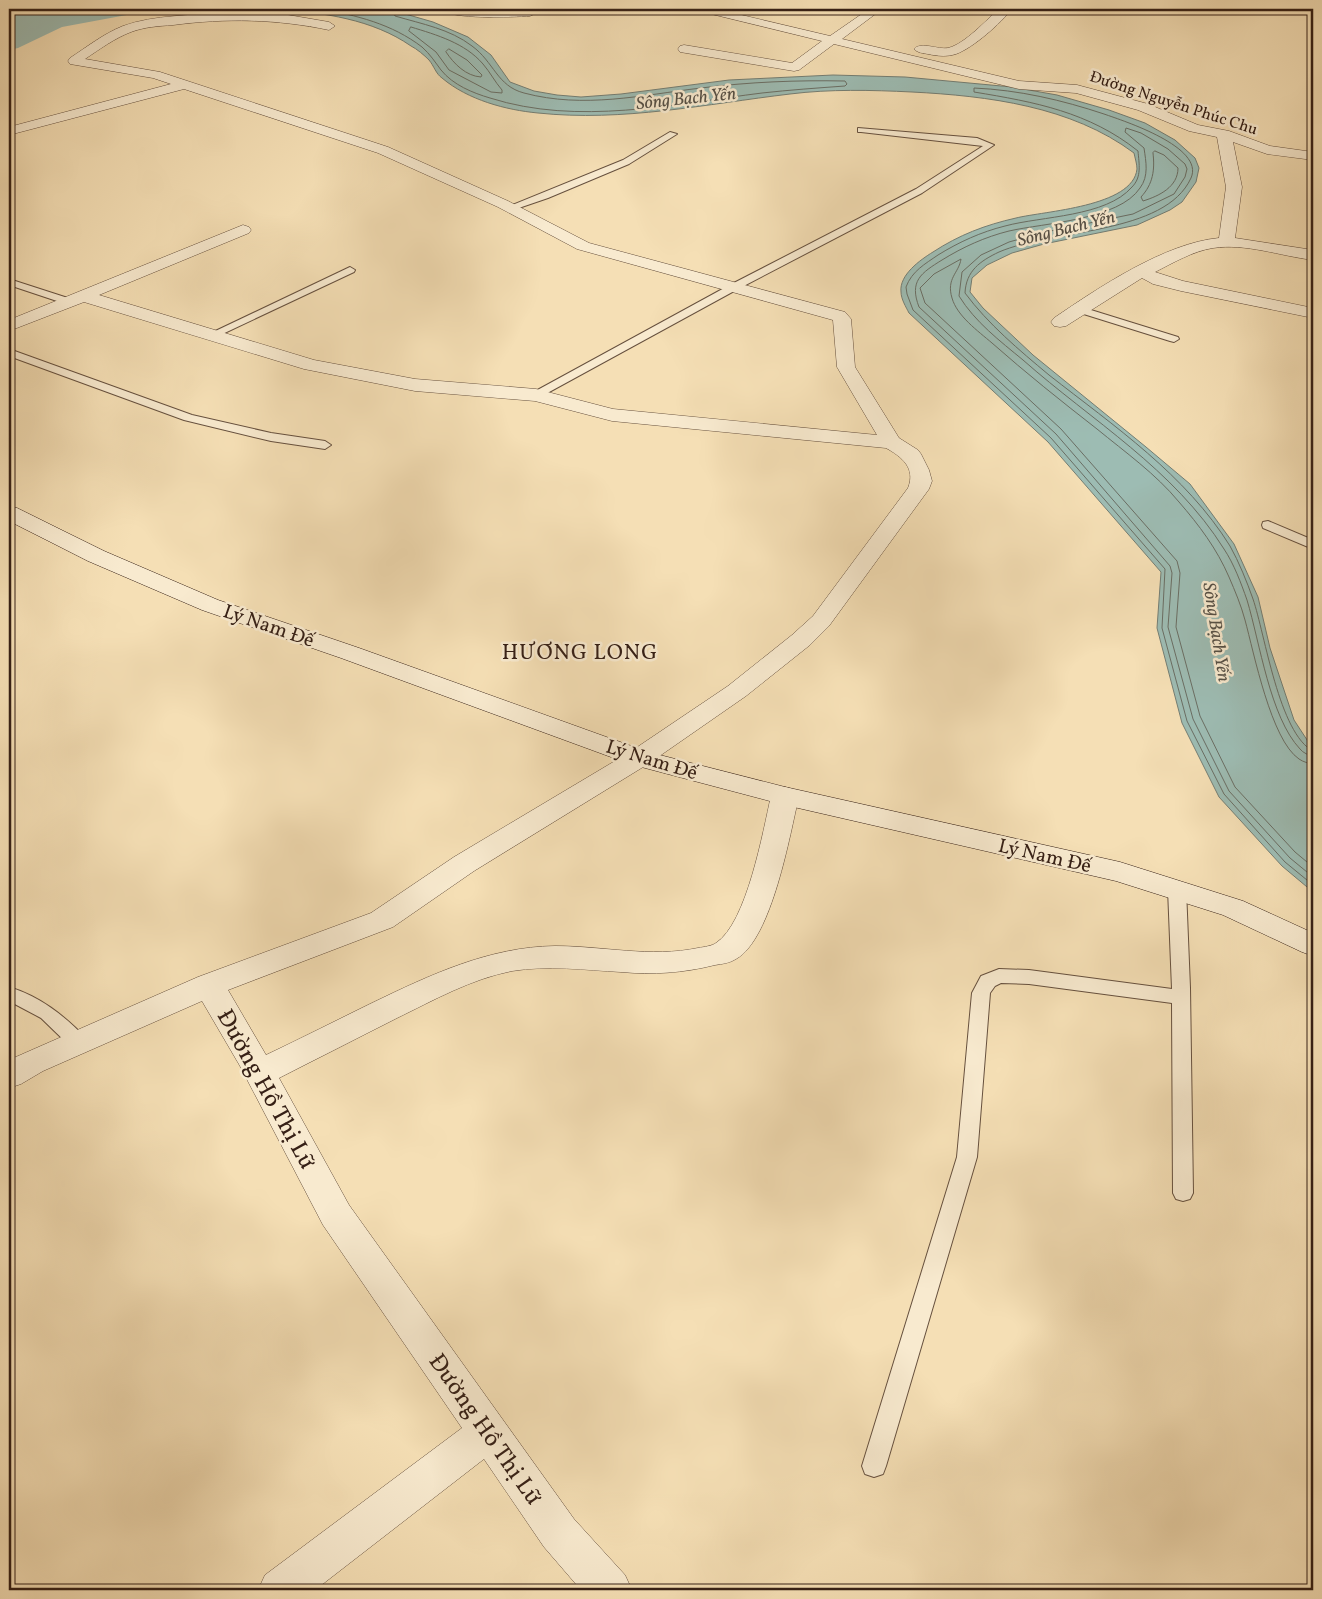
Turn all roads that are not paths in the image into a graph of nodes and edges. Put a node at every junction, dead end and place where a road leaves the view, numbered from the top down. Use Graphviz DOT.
graph roads {
  1 [pos="446,9"];
  2 [pos="526,9"];
  3 [pos="704,9"];
  4 [pos="860,9"];
  5 [pos="1006,9"];
  6 [pos="874,10"];
  7 [pos="329,26"];
  8 [pos="833,38"];
  9 [pos="684,49"];
  10 [pos="184,85"];
  11 [pos="9,130"];
  12 [pos="861,130"];
  13 [pos="673,134"];
  14 [pos="1224,134"];
  15 [pos="1313,156"];
  16 [pos="510,208"];
  17 [pos="243,230"];
  18 [pos="1226,242"];
  19 [pos="1313,255"];
  20 [pos="350,270"];
  21 [pos="1142,272"];
  22 [pos="9,282"];
  23 [pos="732,288"];
  24 [pos="77,299"];
  25 [pos="1078,309"];
  26 [pos="1313,314"];
  27 [pos="1060,322"];
  28 [pos="9,326"];
  29 [pos="212,336"];
  30 [pos="1174,339"];
  31 [pos="9,352"];
  32 [pos="536,395"];
  33 [pos="891,442"];
  34 [pos="325,445"];
  35 [pos="9,513"];
  36 [pos="1268,525"];
  37 [pos="1313,545"];
  38 [pos="639,758"];
  39 [pos="785,796"];
  40 [pos="1177,889"];
  41 [pos="1313,944"];
  42 [pos="209,985"];
  43 [pos="9,994"];
  44 [pos="1180,997"];
  45 [pos="78,1043"];
  46 [pos="259,1073"];
  47 [pos="9,1075"];
  48 [pos="1182,1193"];
  49 [pos="488,1432"];
  50 [pos="874,1466"];
  51 [pos="280,1590"];
  52 [pos="610,1590"];
  1 -- 2 [label="street"];
  3 -- 8 [label="street, Đường Nguyễn Phúc Chu"];
  4 -- 6 [label="street"];
  5 -- 8 [label="street"];
  6 -- 8 [label="street"];
  7 -- 10 [label="street"];
  8 -- 9 [label="street"];
  8 -- 14 [label="street, Đường Nguyễn Phúc Chu"];
  10 -- 11 [label="street"];
  10 -- 16 [label="street"];
  12 -- 23 [label="lane"];
  13 -- 16 [label="lane"];
  14 -- 15 [label="street, Đường Nguyễn Phúc Chu"];
  14 -- 18 [label="street"];
  16 -- 23 [label="street"];
  17 -- 24 [label="street"];
  18 -- 19 [label="street"];
  18 -- 21 [label="street"];
  20 -- 29 [label="lane"];
  21 -- 25 [label="street"];
  21 -- 26 [label="street"];
  22 -- 24 [label="lane"];
  23 -- 32 [label="lane"];
  23 -- 33 [label="street"];
  24 -- 28 [label="street"];
  24 -- 29 [label="street"];
  25 -- 27 [label="street"];
  25 -- 30 [label="lane"];
  29 -- 32 [label="street"];
  31 -- 34 [label="lane"];
  32 -- 33 [label="street"];
  33 -- 38 [label="street, Đường Hồ Thị Lữ"];
  35 -- 38 [label="street, Lý Nam Đế"];
  36 -- 37 [label="lane"];
  38 -- 39 [label="street, Lý Nam Đế"];
  38 -- 42 [label="street, Đường Hồ Thị Lữ"];
  39 -- 40 [label="street, Lý Nam Đế"];
  39 -- 46 [label="street"];
  40 -- 41 [label="street, Lý Nam Đế"];
  40 -- 44 [label="lane"];
  42 -- 45 [label="street"];
  42 -- 46 [label="street, Đường Hồ Thị Lữ"];
  43 -- 45 [label="lane"];
  44 -- 48 [label="lane"];
  44 -- 50 [label="lane"];
  45 -- 47 [label="street"];
  46 -- 49 [label="street, Đường Hồ Thị Lữ"];
  49 -- 51 [label="street"];
  49 -- 52 [label="street, Đường Hồ Thị Lữ"];
}
